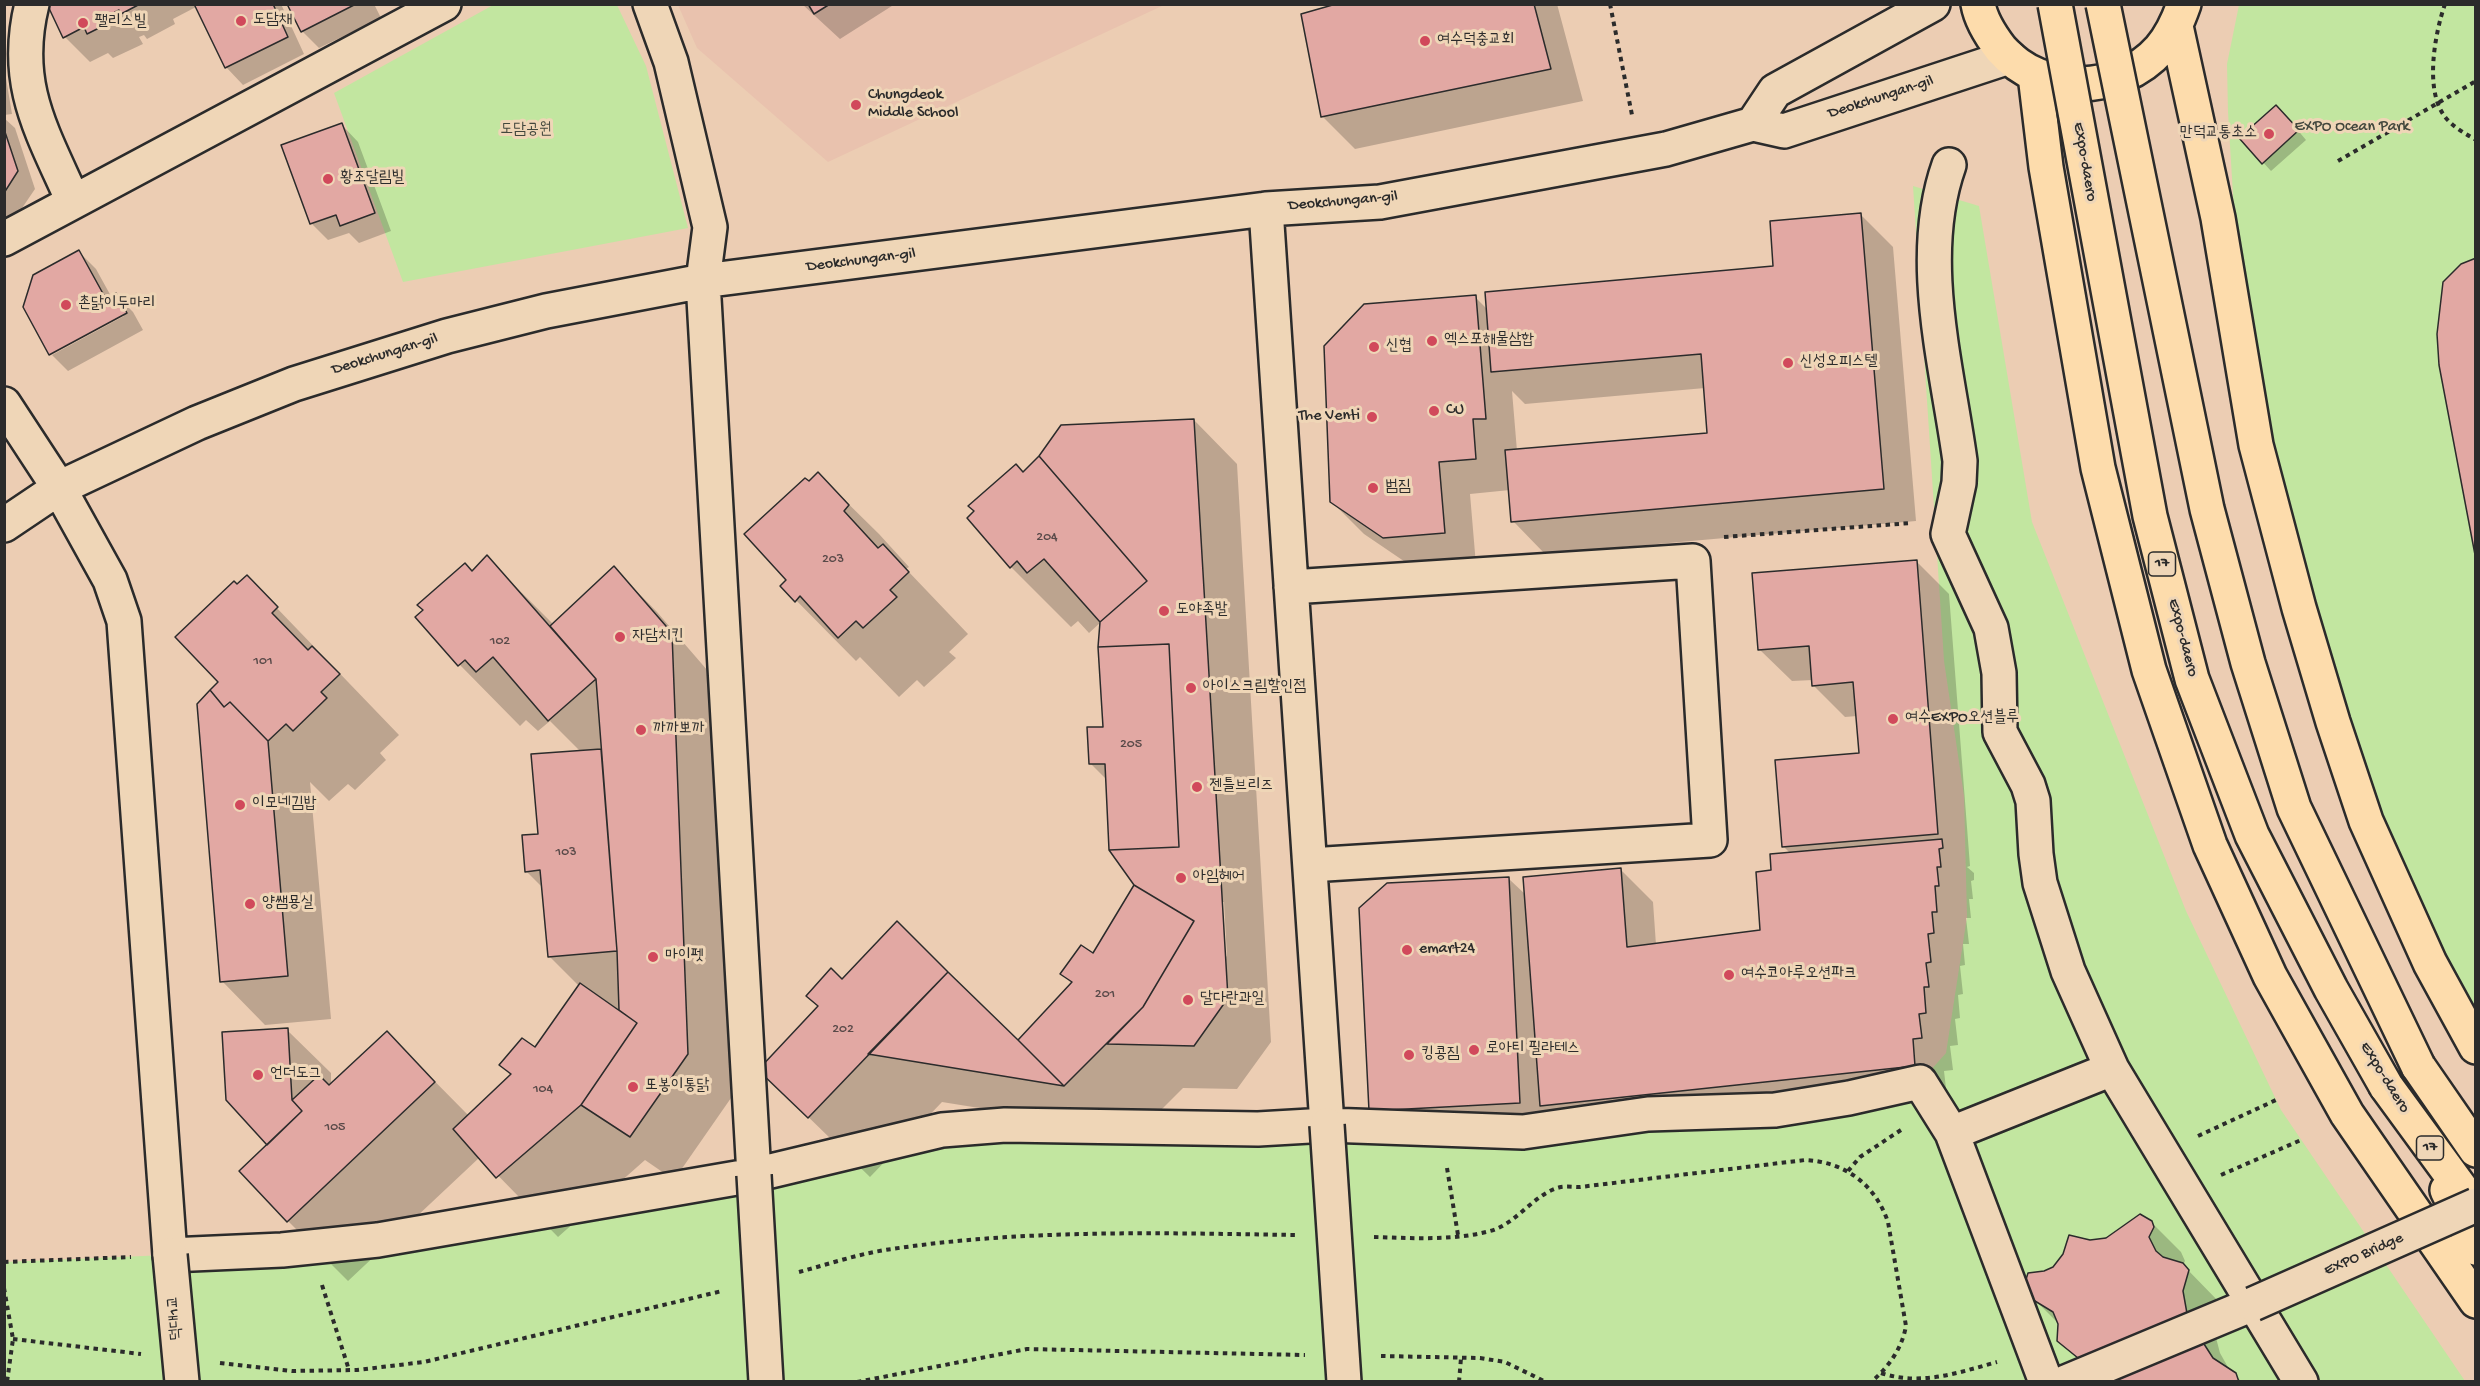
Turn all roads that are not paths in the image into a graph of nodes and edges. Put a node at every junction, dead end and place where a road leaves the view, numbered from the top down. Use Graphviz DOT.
graph roads {
  1 [pos="32,4"];
  2 [pos="444,4"];
  3 [pos="650,4"];
  4 [pos="1934,4"];
  5 [pos="1978,4"];
  6 [pos="2055,4"];
  7 [pos="2103,4"];
  8 [pos="2180,15"];
  9 [pos="2022,66"];
  10 [pos="1753,124"];
  11 [pos="1949,165"];
  12 [pos="73,201"];
  13 [pos="1266,209"];
  14 [pos="4,239"];
  15 [pos="704,281"];
  16 [pos="4,404"];
  17 [pos="59,488"];
  18 [pos="4,525"];
  19 [pos="1292,587"];
  20 [pos="1310,865"];
  21 [pos="2475,1047"];
  22 [pos="2112,1069"];
  23 [pos="1945,1121"];
  24 [pos="1327,1125"];
  25 [pos="2466,1129"];
  26 [pos="2417,1130"];
  27 [pos="2475,1150"];
  28 [pos="754,1175"];
  29 [pos="2475,1207"];
  30 [pos="2475,1248"];
  31 [pos="170,1255"];
  32 [pos="2475,1301"];
  33 [pos="2253,1304"];
  34 [pos="182,1382"];
  35 [pos="766,1382"];
  36 [pos="1344,1382"];
  37 [pos="2046,1382"];
  38 [pos="2066,1382"];
  39 [pos="2301,1382"];
  1 -- 12 [label="street"];
  2 -- 12 [label="street"];
  3 -- 15 [label="street"];
  4 -- 10 [label="street"];
  5 -- 9 [label="main road"];
  6 -- 26 [label="main road, Expo-daero / 17, bridge"];
  7 -- 25 [label="main road, 17, bridge"];
  8 -- 9 [label="main road"];
  8 -- 21 [label="main road"];
  9 -- 10 [label="street, Deokchungan-gil"];
  9 -- 32 [label="main road"];
  10 -- 13 [label="street, Deokchungan-gil"];
  11 -- 22 [label="street"];
  12 -- 14 [label="street"];
  13 -- 15 [label="street, Deokchungan-gil"];
  13 -- 19 [label="street"];
  15 -- 17 [label="street, Deokchungan-gil"];
  15 -- 28 [label="street"];
  16 -- 17 [label="street, 덕대1교"];
  17 -- 18 [label="street, Deokchungan-gil"];
  17 -- 31 [label="street, 덕대1교"];
  19 -- 20 [label="street"];
  19 -- 20 [label="street"];
  20 -- 24 [label="street"];
  22 -- 23 [label="street"];
  22 -- 33 [label="street"];
  23 -- 24 [label="street"];
  23 -- 37 [label="street"];
  24 -- 28 [label="street"];
  24 -- 36 [label="street, bridge"];
  25 -- 27 [label="main road, 17"];
  26 -- 29 [label="main road, Expo-daero / 17"];
  26 -- 30 [label="main road"];
  28 -- 31 [label="street"];
  28 -- 35 [label="street, bridge"];
  29 -- 33 [label="street, EXPO Bridge, bridge"];
  31 -- 34 [label="street, 덕대1교, bridge"];
  33 -- 38 [label="street, EXPO Bridge"];
  33 -- 39 [label="street"];
}
